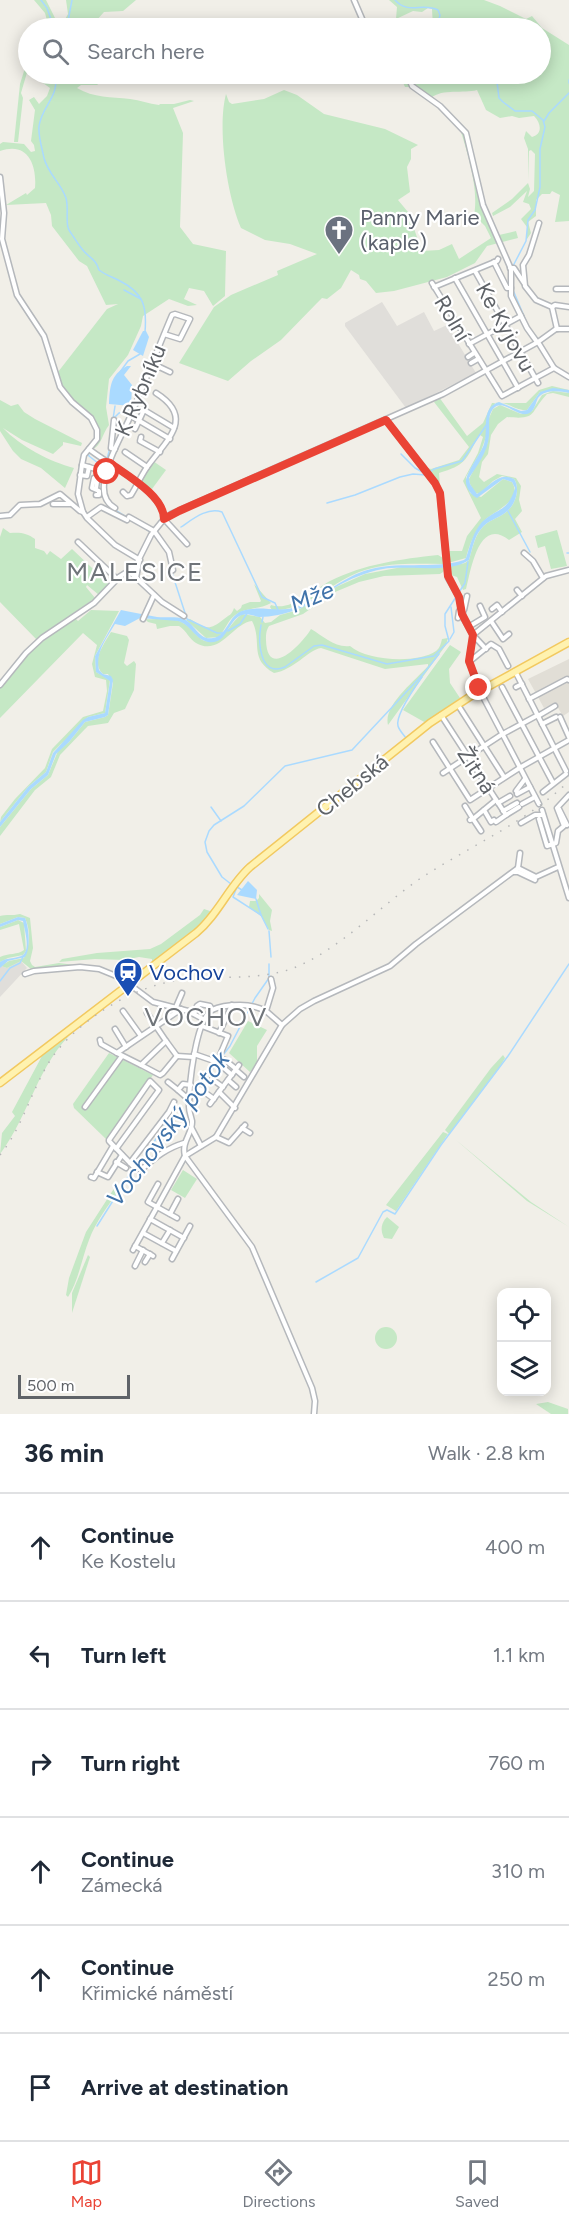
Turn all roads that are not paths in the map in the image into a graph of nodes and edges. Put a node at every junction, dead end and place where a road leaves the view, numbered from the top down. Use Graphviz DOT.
graph roads {
  1 [pos="354,0"];
  2 [pos="362,18"];
  3 [pos="411,84"];
  4 [pos="0,177"];
  5 [pos="539,223"];
  6 [pos="498,259"];
  7 [pos="494,262"];
  8 [pos="513,268"];
  9 [pos="475,271"];
  10 [pos="455,278"];
  11 [pos="525,286"];
  12 [pos="511,288"];
  13 [pos="569,289"];
  14 [pos="556,290"];
  15 [pos="552,307"];
  16 [pos="569,308"];
  17 [pos="521,316"];
  18 [pos="505,325"];
  19 [pos="557,328"];
  20 [pos="569,329"];
  21 [pos="164,334"];
  22 [pos="487,334"];
  23 [pos="537,342"];
  24 [pos="469,344"];
  25 [pos="474,352"];
  26 [pos="520,352"];
  27 [pos="468,357"];
  28 [pos="478,359"];
  29 [pos="502,362"];
  30 [pos="151,363"];
  31 [pos="471,363"];
  32 [pos="554,368"];
  33 [pos="169,371"];
  34 [pos="485,371"];
  35 [pos="569,377"];
  36 [pos="536,381"];
  37 [pos="518,388"];
  38 [pos="156,393"];
  39 [pos="131,416"];
  40 [pos="114,420"];
  41 [pos="139,420"];
  42 [pos="386,420"];
  43 [pos="174,428"];
  44 [pos="135,429"];
  45 [pos="141,437"];
  46 [pos="170,439"];
  47 [pos="89,449"];
  48 [pos="115,449"];
  49 [pos="125,452"];
  50 [pos="160,452"];
  51 [pos="108,461"];
  52 [pos="85,466"];
  53 [pos="147,468"];
  54 [pos="82,475"];
  55 [pos="102,480"];
  56 [pos="138,483"];
  57 [pos="123,492"];
  58 [pos="96,495"];
  59 [pos="53,504"];
  60 [pos="73,505"];
  61 [pos="115,508"];
  62 [pos="84,512"];
  63 [pos="0,516"];
  64 [pos="87,518"];
  65 [pos="164,519"];
  66 [pos="153,532"];
  67 [pos="78,542"];
  68 [pos="187,544"];
  69 [pos="524,553"];
  70 [pos="140,561"];
  71 [pos="139,567"];
  72 [pos="569,570"];
  73 [pos="171,571"];
  74 [pos="130,572"];
  75 [pos="543,578"];
  76 [pos="117,579"];
  77 [pos="136,579"];
  78 [pos="518,590"];
  79 [pos="154,595"];
  80 [pos="522,596"];
  81 [pos="480,606"];
  82 [pos="462,609"];
  83 [pos="492,609"];
  84 [pos="502,612"];
  85 [pos="184,616"];
  86 [pos="458,618"];
  87 [pos="143,619"];
  88 [pos="479,621"];
  89 [pos="491,621"];
  90 [pos="470,626"];
  91 [pos="484,627"];
  92 [pos="509,634"];
  93 [pos="473,635"];
  94 [pos="569,642"];
  95 [pos="486,649"];
  96 [pos="469,663"];
  97 [pos="508,666"];
  98 [pos="515,671"];
  99 [pos="569,680"];
  100 [pos="522,684"];
  101 [pos="0,685"];
  102 [pos="502,687"];
  103 [pos="516,687"];
  104 [pos="480,691"];
  105 [pos="529,699"];
  106 [pos="457,704"];
  107 [pos="555,706"];
  108 [pos="441,715"];
  109 [pos="538,715"];
  110 [pos="521,723"];
  111 [pos="542,724"];
  112 [pos="501,735"];
  113 [pos="569,738"];
  114 [pos="433,742"];
  115 [pos="484,746"];
  116 [pos="554,748"];
  117 [pos="468,757"];
  118 [pos="538,757"];
  119 [pos="450,768"];
  120 [pos="519,768"];
  121 [pos="514,771"];
  122 [pos="568,771"];
  123 [pos="443,773"];
  124 [pos="504,777"];
  125 [pos="524,777"];
  126 [pos="553,783"];
  127 [pos="530,787"];
  128 [pos="488,788"];
  129 [pos="543,792"];
  130 [pos="569,795"];
  131 [pos="510,796"];
  132 [pos="535,796"];
  133 [pos="497,802"];
  134 [pos="539,804"];
  135 [pos="465,806"];
  136 [pos="559,809"];
  137 [pos="484,810"];
  138 [pos="505,813"];
  139 [pos="562,819"];
  140 [pos="472,820"];
  141 [pos="521,823"];
  142 [pos="481,831"];
  143 [pos="551,845"];
  144 [pos="520,853"];
  145 [pos="558,867"];
  146 [pos="518,868"];
  147 [pos="513,872"];
  148 [pos="535,878"];
  149 [pos="569,898"];
  150 [pos="25,974"];
  151 [pos="271,979"];
  152 [pos="129,984"];
  153 [pos="182,993"];
  154 [pos="232,1005"];
  155 [pos="178,1008"];
  156 [pos="212,1010"];
  157 [pos="123,1011"];
  158 [pos="266,1011"];
  159 [pos="147,1013"];
  160 [pos="194,1014"];
  161 [pos="203,1019"];
  162 [pos="282,1025"];
  163 [pos="156,1026"];
  164 [pos="202,1026"];
  165 [pos="115,1029"];
  166 [pos="219,1033"];
  167 [pos="141,1036"];
  168 [pos="100,1040"];
  169 [pos="166,1041"];
  170 [pos="126,1047"];
  171 [pos="117,1053"];
  172 [pos="194,1055"];
  173 [pos="122,1056"];
  174 [pos="177,1056"];
  175 [pos="225,1060"];
  176 [pos="217,1062"];
  177 [pos="141,1065"];
  178 [pos="237,1068"];
  179 [pos="232,1075"];
  180 [pos="244,1077"];
  181 [pos="212,1079"];
  182 [pos="228,1080"];
  183 [pos="168,1082"];
  184 [pos="0,1083"];
  185 [pos="191,1085"];
  186 [pos="223,1087"];
  187 [pos="236,1087"];
  188 [pos="178,1090"];
  189 [pos="219,1092"];
  190 [pos="190,1096"];
  191 [pos="214,1099"];
  192 [pos="174,1102"];
  193 [pos="210,1104"];
  194 [pos="85,1107"];
  195 [pos="235,1107"];
  196 [pos="133,1126"];
  197 [pos="191,1127"];
  198 [pos="137,1130"];
  199 [pos="250,1132"];
  200 [pos="216,1137"];
  201 [pos="184,1143"];
  202 [pos="201,1146"];
  203 [pos="115,1147"];
  204 [pos="122,1155"];
  205 [pos="185,1156"];
  206 [pos="116,1162"];
  207 [pos="130,1164"];
  208 [pos="126,1167"];
  209 [pos="97,1172"];
  210 [pos="91,1177"];
  211 [pos="158,1184"];
  212 [pos="178,1199"];
  213 [pos="157,1207"];
  214 [pos="170,1214"];
  215 [pos="177,1218"];
  216 [pos="150,1219"];
  217 [pos="190,1226"];
  218 [pos="170,1230"];
  219 [pos="143,1233"];
  220 [pos="184,1238"];
  221 [pos="162,1243"];
  222 [pos="143,1250"];
  223 [pos="176,1251"];
  224 [pos="171,1259"];
  225 [pos="145,1262"];
  226 [pos="136,1265"];
  227 [pos="314,1414"];
  1 -- 2 [label="street"];
  3 -- 8 [label="street"];
  4 -- 47 [label="street"];
  5 -- 11 [label="street"];
  6 -- 7 [label="street"];
  7 -- 9 [label="street"];
  7 -- 12 [label="street"];
  8 -- 11 [label="street"];
  8 -- 12 [label="street"];
  9 -- 10 [label="street"];
  9 -- 18 [label="street, Ke Kyjovu"];
  10 -- 22 [label="street"];
  10 -- 24 [label="street, Rolní"];
  11 -- 15 [label="street"];
  12 -- 17 [label="street"];
  13 -- 14 [label="street"];
  15 -- 16 [label="street"];
  15 -- 19 [label="street"];
  17 -- 18 [label="street"];
  17 -- 23 [label="street"];
  18 -- 22 [label="street"];
  18 -- 26 [label="street, Ke Kyjovu"];
  19 -- 20 [label="street"];
  19 -- 23 [label="street"];
  21 -- 21 [label="street, K Rybníku"];
  21 -- 30 [label="street, K Rybníku"];
  22 -- 24 [label="street"];
  22 -- 29 [label="street"];
  23 -- 26 [label="street"];
  23 -- 32 [label="street"];
  24 -- 25 [label="street, Rolní"];
  25 -- 27 [label="street, Rolní"];
  25 -- 28 [label="street, Rolní"];
  26 -- 29 [label="street"];
  26 -- 36 [label="street, Ke Kyjovu"];
  28 -- 31 [label="street, Rolní"];
  28 -- 34 [label="street, Rolní"];
  29 -- 34 [label="street"];
  29 -- 37 [label="street"];
  30 -- 33 [label="street"];
  30 -- 39 [label="street, K Rybníku"];
  32 -- 35 [label="street"];
  32 -- 36 [label="street"];
  34 -- 37 [label="street, Rolní"];
  34 -- 42 [label="street"];
  36 -- 37 [label="street"];
  38 -- 43 [label="street"];
  39 -- 41 [label="street"];
  39 -- 48 [label="street, K Rybníku"];
  40 -- 48 [label="street"];
  41 -- 43 [label="street"];
  41 -- 44 [label="street"];
  41 -- 46 [label="street"];
  42 -- 65 [label="street"];
  42 -- 82 [label="street"];
  43 -- 46 [label="street"];
  45 -- 50 [label="street"];
  46 -- 50 [label="street"];
  47 -- 51 [label="street"];
  47 -- 52 [label="street"];
  48 -- 51 [label="street, K Rybníku"];
  49 -- 53 [label="street"];
  50 -- 53 [label="street"];
  51 -- 55 [label="street, K Rybníku"];
  51 -- 56 [label="street"];
  52 -- 54 [label="street"];
  52 -- 54 [label="street"];
  52 -- 55 [label="street"];
  53 -- 56 [label="street"];
  54 -- 62 [label="street"];
  55 -- 58 [label="street, K Rybníku"];
  55 -- 61 [label="street"];
  56 -- 57 [label="street"];
  56 -- 65 [label="street"];
  59 -- 60 [label="street"];
  60 -- 62 [label="street"];
  60 -- 63 [label="street"];
  62 -- 64 [label="street"];
  64 -- 66 [label="street"];
  64 -- 70 [label="street"];
  65 -- 66 [label="street"];
  65 -- 68 [label="street"];
  66 -- 70 [label="street"];
  66 -- 73 [label="street"];
  67 -- 76 [label="street"];
  69 -- 75 [label="street"];
  70 -- 71 [label="street"];
  70 -- 74 [label="street"];
  71 -- 74 [label="street"];
  71 -- 77 [label="street"];
  72 -- 75 [label="street"];
  74 -- 76 [label="street"];
  74 -- 77 [label="street"];
  75 -- 80 [label="street"];
  76 -- 101 [label="street"];
  77 -- 79 [label="street"];
  78 -- 80 [label="street"];
  79 -- 85 [label="street"];
  79 -- 87 [label="street"];
  80 -- 84 [label="street"];
  81 -- 88 [label="street"];
  82 -- 86 [label="street"];
  82 -- 93 [label="street"];
  83 -- 84 [label="street"];
  84 -- 89 [label="street"];
  88 -- 90 [label="street"];
  88 -- 91 [label="street"];
  89 -- 91 [label="street"];
  89 -- 92 [label="street"];
  91 -- 93 [label="street"];
  93 -- 95 [label="street"];
  93 -- 96 [label="street"];
  94 -- 98 [label="main road, Chebská"];
  95 -- 96 [label="street"];
  95 -- 97 [label="street"];
  96 -- 104 [label="street"];
  98 -- 100 [label="street"];
  98 -- 104 [label="main road, Chebská"];
  99 -- 105 [label="street"];
  100 -- 103 [label="street"];
  100 -- 105 [label="street"];
  102 -- 110 [label="street"];
  104 -- 106 [label="main road, Chebská"];
  104 -- 112 [label="street"];
  105 -- 109 [label="street"];
  106 -- 108 [label="main road, Chebská"];
  106 -- 115 [label="street"];
  107 -- 109 [label="street"];
  108 -- 117 [label="street, Žitná"];
  108 -- 152 [label="main road, Chebská"];
  109 -- 110 [label="street"];
  109 -- 111 [label="street"];
  110 -- 112 [label="street"];
  110 -- 118 [label="street"];
  111 -- 113 [label="street"];
  111 -- 116 [label="street"];
  112 -- 115 [label="street"];
  112 -- 120 [label="street"];
  113 -- 116 [label="street"];
  114 -- 119 [label="street"];
  115 -- 117 [label="street"];
  115 -- 124 [label="street"];
  116 -- 118 [label="street"];
  116 -- 122 [label="street"];
  117 -- 119 [label="street"];
  117 -- 128 [label="street, Žitná"];
  118 -- 120 [label="street"];
  118 -- 126 [label="street"];
  119 -- 123 [label="street"];
  119 -- 128 [label="street"];
  120 -- 121 [label="street"];
  120 -- 125 [label="street"];
  121 -- 124 [label="street"];
  121 -- 125 [label="street"];
  122 -- 126 [label="street"];
  124 -- 128 [label="street"];
  125 -- 127 [label="street"];
  125 -- 127 [label="street"];
  126 -- 129 [label="street"];
  127 -- 132 [label="street"];
  128 -- 133 [label="street, Žitná"];
  130 -- 139 [label="street"];
  131 -- 133 [label="street"];
  132 -- 134 [label="street"];
  132 -- 138 [label="street"];
  133 -- 137 [label="street"];
  133 -- 138 [label="street, Žitná"];
  135 -- 140 [label="street"];
  136 -- 139 [label="street"];
  137 -- 138 [label="street, Žitná"];
  137 -- 140 [label="street"];
  139 -- 143 [label="street"];
  140 -- 142 [label="street"];
  141 -- 143 [label="street"];
  143 -- 145 [label="street"];
  144 -- 146 [label="street"];
  145 -- 148 [label="street"];
  145 -- 149 [label="street"];
  146 -- 147 [label="street"];
  146 -- 148 [label="street"];
  147 -- 148 [label="street"];
  147 -- 162 [label="street"];
  150 -- 152 [label="street"];
  151 -- 158 [label="street"];
  152 -- 155 [label="street"];
  152 -- 184 [label="main road, Chebská"];
  153 -- 155 [label="street"];
  154 -- 156 [label="street"];
  154 -- 158 [label="street"];
  154 -- 166 [label="street"];
  155 -- 160 [label="street"];
  155 -- 163 [label="street"];
  156 -- 160 [label="street"];
  156 -- 161 [label="street"];
  157 -- 167 [label="street"];
  158 -- 162 [label="street"];
  159 -- 163 [label="street"];
  160 -- 161 [label="street"];
  161 -- 164 [label="street"];
  162 -- 195 [label="street"];
  163 -- 167 [label="street"];
  163 -- 169 [label="street"];
  164 -- 166 [label="street"];
  164 -- 172 [label="street"];
  165 -- 170 [label="street"];
  166 -- 176 [label="street"];
  167 -- 170 [label="street"];
  168 -- 171 [label="street"];
  169 -- 174 [label="street"];
  169 -- 177 [label="street"];
  170 -- 171 [label="street"];
  171 -- 173 [label="street"];
  172 -- 174 [label="street"];
  172 -- 176 [label="street"];
  172 -- 185 [label="street"];
  173 -- 177 [label="street"];
  173 -- 194 [label="street"];
  174 -- 177 [label="street"];
  175 -- 178 [label="street"];
  176 -- 179 [label="street"];
  178 -- 179 [label="street"];
  178 -- 180 [label="street"];
  179 -- 182 [label="street"];
  181 -- 186 [label="street"];
  182 -- 186 [label="street"];
  182 -- 187 [label="street"];
  183 -- 188 [label="street"];
  185 -- 188 [label="street"];
  185 -- 190 [label="street"];
  186 -- 189 [label="street"];
  188 -- 190 [label="street"];
  189 -- 191 [label="street"];
  189 -- 195 [label="street"];
  190 -- 191 [label="street"];
  190 -- 197 [label="street"];
  191 -- 193 [label="street"];
  192 -- 207 [label="street"];
  195 -- 200 [label="street"];
  196 -- 198 [label="street"];
  196 -- 203 [label="street"];
  196 -- 203 [label="street"];
  197 -- 201 [label="street"];
  197 -- 202 [label="street"];
  199 -- 200 [label="street"];
  200 -- 202 [label="street"];
  201 -- 205 [label="street"];
  201 -- 207 [label="street"];
  202 -- 205 [label="street"];
  203 -- 204 [label="street"];
  203 -- 209 [label="street"];
  204 -- 206 [label="street"];
  204 -- 207 [label="street"];
  205 -- 213 [label="street"];
  205 -- 227 [label="street"];
  206 -- 208 [label="street"];
  206 -- 209 [label="street"];
  209 -- 210 [label="street"];
  211 -- 213 [label="street"];
  212 -- 214 [label="street"];
  213 -- 214 [label="street"];
  213 -- 216 [label="street"];
  214 -- 215 [label="street"];
  216 -- 218 [label="street"];
  216 -- 219 [label="street"];
  217 -- 220 [label="street"];
  218 -- 220 [label="street"];
  218 -- 221 [label="street"];
  219 -- 221 [label="street"];
  219 -- 222 [label="street"];
  220 -- 223 [label="street"];
  221 -- 223 [label="street"];
  222 -- 225 [label="street"];
  222 -- 226 [label="street"];
  223 -- 224 [label="street"];
}
